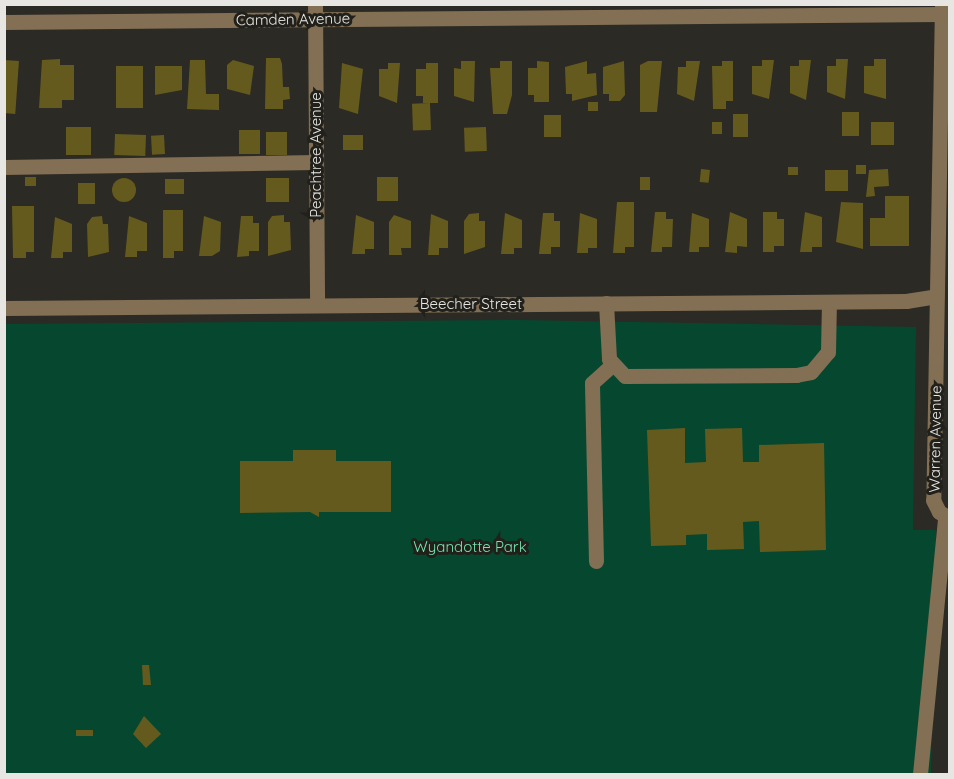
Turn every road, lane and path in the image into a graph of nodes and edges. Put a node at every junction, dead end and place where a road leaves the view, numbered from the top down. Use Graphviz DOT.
graph roads {
  1 [pos="942,9"];
  2 [pos="315,12"];
  3 [pos="4,22"];
  4 [pos="945,41"];
  5 [pos="316,162"];
  6 [pos="4,167"];
  7 [pos="943,200"];
  8 [pos="937,296"];
  9 [pos="829,302"];
  10 [pos="606,303"];
  11 [pos="316,305"];
  12 [pos="4,308"];
  13 [pos="943,358"];
  14 [pos="612,365"];
  15 [pos="944,516"];
  16 [pos="597,561"];
  17 [pos="920,774"];
  1 -- 2 [label="street, Camden Avenue"];
  1 -- 4 [label="street, Warren Avenue"];
  2 -- 3 [label="street, Camden Avenue"];
  2 -- 5 [label="street, Peachtree Avenue"];
  4 -- 7 [label="street, Warren Avenue"];
  5 -- 6 [label="street"];
  5 -- 11 [label="street, Peachtree Avenue"];
  7 -- 8 [label="street, Warren Avenue"];
  8 -- 9 [label="street, Beecher Street"];
  8 -- 13 [label="street, Warren Avenue"];
  9 -- 10 [label="street, Beecher Street"];
  9 -- 14 [label="street"];
  10 -- 11 [label="street, Beecher Street"];
  10 -- 14 [label="street"];
  11 -- 12 [label="street, Beecher Street"];
  13 -- 15 [label="street, Warren Avenue"];
  14 -- 16 [label="street"];
  15 -- 17 [label="street, Warren Avenue"];
}
